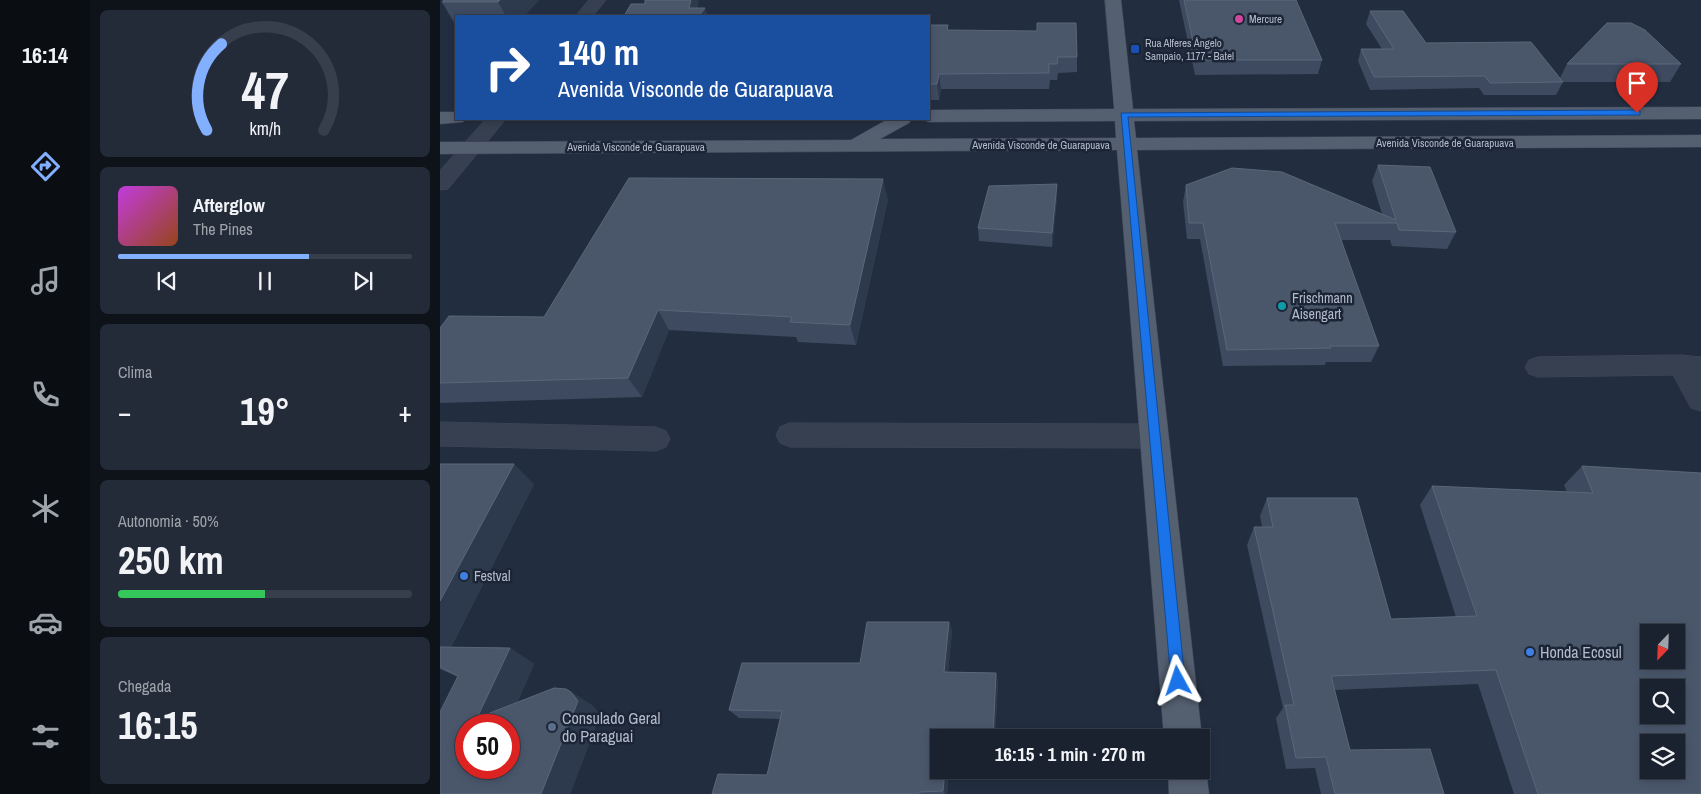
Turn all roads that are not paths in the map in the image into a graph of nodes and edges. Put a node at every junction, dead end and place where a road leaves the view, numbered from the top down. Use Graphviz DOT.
graph roads {
  1 [pos="598,0"];
  2 [pos="1113,0"];
  3 [pos="585,15"];
  4 [pos="1656,113"];
  5 [pos="1701,113"];
  6 [pos="1124,115"];
  7 [pos="930,116"];
  8 [pos="440,118"];
  9 [pos="455,118"];
  10 [pos="495,120"];
  11 [pos="900,120"];
  12 [pos="1701,125"];
  13 [pos="1701,141"];
  14 [pos="1126,144"];
  15 [pos="855,146"];
  16 [pos="440,148"];
  17 [pos="471,148"];
  18 [pos="440,184"];
  19 [pos="1691,366"];
  20 [pos="1538,367"];
  21 [pos="1701,400"];
  22 [pos="440,434"];
  23 [pos="790,435"];
  24 [pos="1155,436"];
  25 [pos="656,439"];
  26 [pos="1182,729"];
  27 [pos="1187,779"];
  28 [pos="1189,794"];
  1 -- 3 [label="street"];
  2 -- 6 [label="main road"];
  4 -- 5 [label="main road"];
  4 -- 6 [label="main road"];
  4 -- 12 [label="main road"];
  6 -- 7 [label="main road"];
  6 -- 14 [label="main road"];
  8 -- 9 [label="main road"];
  10 -- 17 [label="street"];
  11 -- 15 [label="main road"];
  13 -- 14 [label="main road, Avenida Visconde de Guarapuava"];
  14 -- 15 [label="main road, Avenida Visconde de Guarapuava"];
  14 -- 24 [label="main road"];
  15 -- 17 [label="main road, Avenida Visconde de Guarapuava"];
  16 -- 17 [label="main road, Avenida Visconde de Guarapuava"];
  17 -- 18 [label="street"];
  19 -- 20 [label="street"];
  19 -- 21 [label="street"];
  22 -- 25 [label="street"];
  23 -- 24 [label="street"];
  24 -- 26 [label="main road"];
  27 -- 28 [label="main road"];
}
